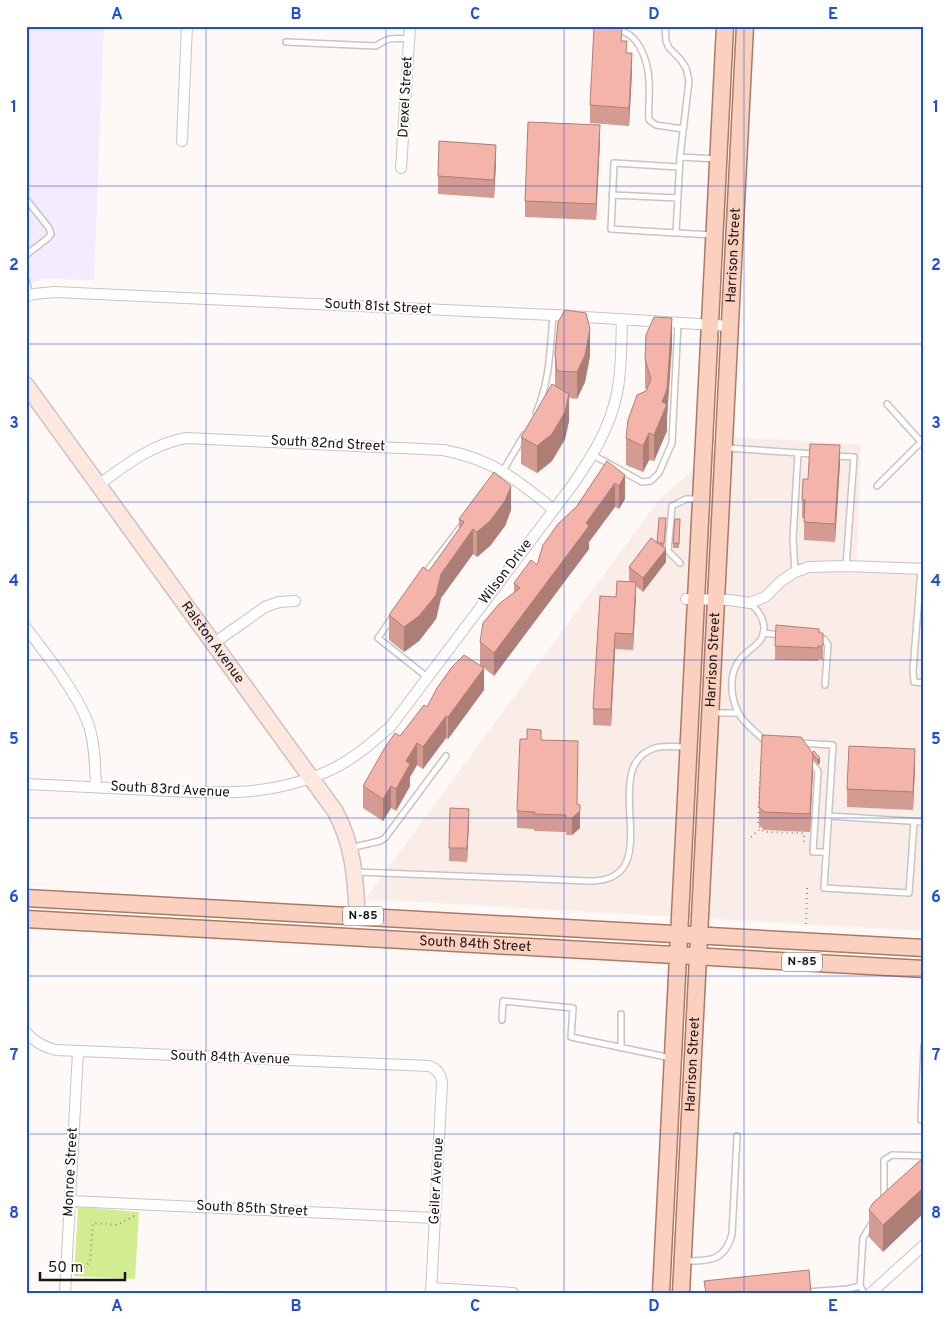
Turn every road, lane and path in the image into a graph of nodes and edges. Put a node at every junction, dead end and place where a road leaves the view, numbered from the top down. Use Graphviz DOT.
graph roads {
  1 [pos="187,26"];
  2 [pos="410,26"];
  3 [pos="664,26"];
  4 [pos="725,26"];
  5 [pos="745,26"];
  6 [pos="613,30"];
  7 [pos="409,39"];
  8 [pos="286,42"];
  9 [pos="684,129"];
  10 [pos="182,141"];
  11 [pos="680,157"];
  12 [pos="719,160"];
  13 [pos="680,167"];
  14 [pos="401,168"];
  15 [pos="612,195"];
  16 [pos="26,198"];
  17 [pos="678,198"];
  18 [pos="676,233"];
  19 [pos="715,236"];
  20 [pos="26,255"];
  21 [pos="26,280"];
  22 [pos="28,297"];
  23 [pos="553,315"];
  24 [pos="622,319"];
  25 [pos="678,323"];
  26 [pos="711,325"];
  27 [pos="730,326"];
  28 [pos="26,386"];
  29 [pos="887,404"];
  30 [pos="534,419"];
  31 [pos="529,426"];
  32 [pos="924,444"];
  33 [pos="724,448"];
  34 [pos="798,453"];
  35 [pos="593,455"];
  36 [pos="817,455"];
  37 [pos="826,455"];
  38 [pos="501,473"];
  39 [pos="98,485"];
  40 [pos="877,486"];
  41 [pos="702,499"];
  42 [pos="553,509"];
  43 [pos="467,518"];
  44 [pos="680,563"];
  45 [pos="846,566"];
  46 [pos="922,569"];
  47 [pos="795,572"];
  48 [pos="419,581"];
  49 [pos="691,599"];
  50 [pos="716,600"];
  51 [pos="295,601"];
  52 [pos="750,604"];
  53 [pos="397,611"];
  54 [pos="921,614"];
  55 [pos="26,628"];
  56 [pos="763,633"];
  57 [pos="791,635"];
  58 [pos="809,637"];
  59 [pos="214,643"];
  60 [pos="427,677"];
  61 [pos="924,683"];
  62 [pos="825,685"];
  63 [pos="710,713"];
  64 [pos="738,714"];
  65 [pos="773,741"];
  66 [pos="790,742"];
  67 [pos="807,743"];
  68 [pos="689,747"];
  69 [pos="806,750"];
  70 [pos="446,756"];
  71 [pos="806,756"];
  72 [pos="761,762"];
  73 [pos="312,777"];
  74 [pos="26,784"];
  75 [pos="96,787"];
  76 [pos="829,816"];
  77 [pos="914,822"];
  78 [pos="924,822"];
  79 [pos="761,828"];
  80 [pos="751,838"];
  81 [pos="804,844"];
  82 [pos="350,848"];
  83 [pos="826,852"];
  84 [pos="355,872"];
  85 [pos="807,888"];
  86 [pos="26,898"];
  87 [pos="357,916"];
  88 [pos="26,919"];
  89 [pos="806,924"];
  90 [pos="232,930"];
  91 [pos="680,933"];
  92 [pos="700,934"];
  93 [pos="924,948"];
  94 [pos="680,954"];
  95 [pos="698,956"];
  96 [pos="924,969"];
  97 [pos="621,1014"];
  98 [pos="502,1020"];
  99 [pos="27,1033"];
  100 [pos="924,1046"];
  101 [pos="621,1048"];
  102 [pos="78,1052"];
  103 [pos="674,1059"];
  104 [pos="436,1070"];
  105 [pos="924,1120"];
  106 [pos="737,1136"];
  107 [pos="924,1156"];
  108 [pos="70,1201"];
  109 [pos="884,1206"];
  110 [pos="140,1213"];
  111 [pos="435,1218"];
  112 [pos="873,1222"];
  113 [pos="924,1245"];
  114 [pos="683,1261"];
  115 [pos="75,1275"];
  116 [pos="860,1286"];
  117 [pos="431,1291"];
  118 [pos="803,1292"];
  119 [pos="65,1293"];
  120 [pos="513,1293"];
  121 [pos="661,1293"];
  122 [pos="681,1293"];
  123 [pos="864,1293"];
  124 [pos="871,1293"];
  1 -- 10 [label="street"];
  2 -- 7 [label="street, Drexel Street"];
  3 -- 9 [label="lane"];
  4 -- 12 [label="main road, Harrison Street"];
  5 -- 27 [label="main road, Harrison Street"];
  6 -- 9 [label="lane"];
  7 -- 8 [label="lane"];
  7 -- 14 [label="street, Drexel Street"];
  9 -- 11 [label="lane"];
  11 -- 12 [label="lane"];
  11 -- 13 [label="lane"];
  12 -- 19 [label="main road, Harrison Street"];
  13 -- 15 [label="lane"];
  13 -- 17 [label="lane"];
  15 -- 17 [label="lane"];
  15 -- 18 [label="lane"];
  16 -- 20 [label="lane"];
  17 -- 18 [label="lane"];
  18 -- 19 [label="lane"];
  19 -- 26 [label="main road, Harrison Street"];
  21 -- 22 [label="lane"];
  22 -- 23 [label="street, South 81st Street"];
  23 -- 24 [label="street, South 81st Street"];
  23 -- 30 [label="lane"];
  24 -- 25 [label="street, South 81st Street"];
  24 -- 35 [label="street, Wilson Drive"];
  25 -- 26 [label="street, South 81st Street"];
  25 -- 35 [label="lane"];
  26 -- 27 [label="street, South 81st Street"];
  26 -- 41 [label="main road, Harrison Street"];
  27 -- 33 [label="main road, Harrison Street"];
  28 -- 39 [label="street, Ralston Avenue"];
  29 -- 32 [label="lane"];
  31 -- 38 [label="lane"];
  32 -- 40 [label="lane"];
  33 -- 34 [label="lane"];
  33 -- 50 [label="main road, Harrison Street"];
  34 -- 36 [label="lane"];
  34 -- 47 [label="lane"];
  35 -- 42 [label="street, Wilson Drive"];
  37 -- 45 [label="lane"];
  38 -- 39 [label="street, South 82nd Street"];
  38 -- 42 [label="street, South 82nd Street"];
  39 -- 59 [label="street, Ralston Avenue"];
  41 -- 44 [label="lane"];
  41 -- 49 [label="main road, Harrison Street"];
  42 -- 60 [label="street, Wilson Drive"];
  43 -- 48 [label="lane"];
  45 -- 46 [label="street"];
  45 -- 47 [label="street"];
  46 -- 54 [label="lane"];
  47 -- 52 [label="street"];
  49 -- 50 [label="street"];
  49 -- 68 [label="main road, Harrison Street"];
  50 -- 52 [label="street"];
  50 -- 63 [label="main road, Harrison Street"];
  51 -- 59 [label="street"];
  52 -- 56 [label="lane"];
  53 -- 60 [label="lane"];
  54 -- 61 [label="lane"];
  55 -- 75 [label="street"];
  56 -- 57 [label="lane"];
  56 -- 64 [label="lane"];
  58 -- 62 [label="lane"];
  59 -- 73 [label="street, Ralston Avenue"];
  60 -- 73 [label="street, Wilson Drive"];
  63 -- 64 [label="lane"];
  63 -- 92 [label="main road, Harrison Street"];
  64 -- 65 [label="lane"];
  66 -- 67 [label="lane"];
  67 -- 69 [label="lane"];
  67 -- 76 [label="lane"];
  68 -- 84 [label="lane"];
  68 -- 91 [label="main road, Harrison Street"];
  70 -- 82 [label="lane"];
  71 -- 83 [label="lane"];
  72 -- 79 [label="path"];
  73 -- 75 [label="street, South 83rd Avenue"];
  73 -- 82 [label="street, Ralston Avenue"];
  74 -- 75 [label="street, South 83rd Avenue"];
  76 -- 77 [label="lane"];
  76 -- 83 [label="lane"];
  77 -- 78 [label="lane"];
  77 -- 83 [label="lane"];
  79 -- 80 [label="path"];
  79 -- 81 [label="path"];
  82 -- 84 [label="street, Ralston Avenue"];
  84 -- 87 [label="street, Ralston Avenue"];
  85 -- 89 [label="path"];
  86 -- 87 [label="main road, South 84th Street / N-85"];
  87 -- 90 [label="main road"];
  87 -- 91 [label="main road, South 84th Street / N-85"];
  88 -- 90 [label="main road, South 84th Street / N-85"];
  90 -- 94 [label="main road, South 84th Street / N-85"];
  91 -- 92 [label="main road, South 84th Street / N-85"];
  91 -- 94 [label="main road, Harrison Street"];
  92 -- 93 [label="main road, South 84th Street / N-85"];
  92 -- 95 [label="main road, Harrison Street"];
  94 -- 95 [label="main road, South 84th Street / N-85"];
  94 -- 103 [label="main road, Harrison Street"];
  95 -- 96 [label="main road, South 84th Street / N-85"];
  95 -- 114 [label="main road, Harrison Street"];
  97 -- 101 [label="lane"];
  98 -- 101 [label="lane"];
  99 -- 102 [label="street, South 84th Avenue"];
  100 -- 105 [label="lane"];
  101 -- 103 [label="lane"];
  102 -- 104 [label="street, South 84th Avenue"];
  102 -- 108 [label="street, Monroe Street"];
  103 -- 121 [label="main road, Harrison Street"];
  104 -- 111 [label="street, Geiler Avenue"];
  106 -- 114 [label="lane"];
  107 -- 109 [label="lane"];
  108 -- 111 [label="street, South 85th Street"];
  108 -- 119 [label="street, Monroe Street"];
  110 -- 115 [label="path"];
  111 -- 117 [label="street, Geiler Avenue"];
  112 -- 116 [label="lane"];
  113 -- 124 [label="street"];
  114 -- 122 [label="main road, Harrison Street"];
  116 -- 118 [label="lane"];
  116 -- 123 [label="lane"];
  117 -- 120 [label="street"];
}
